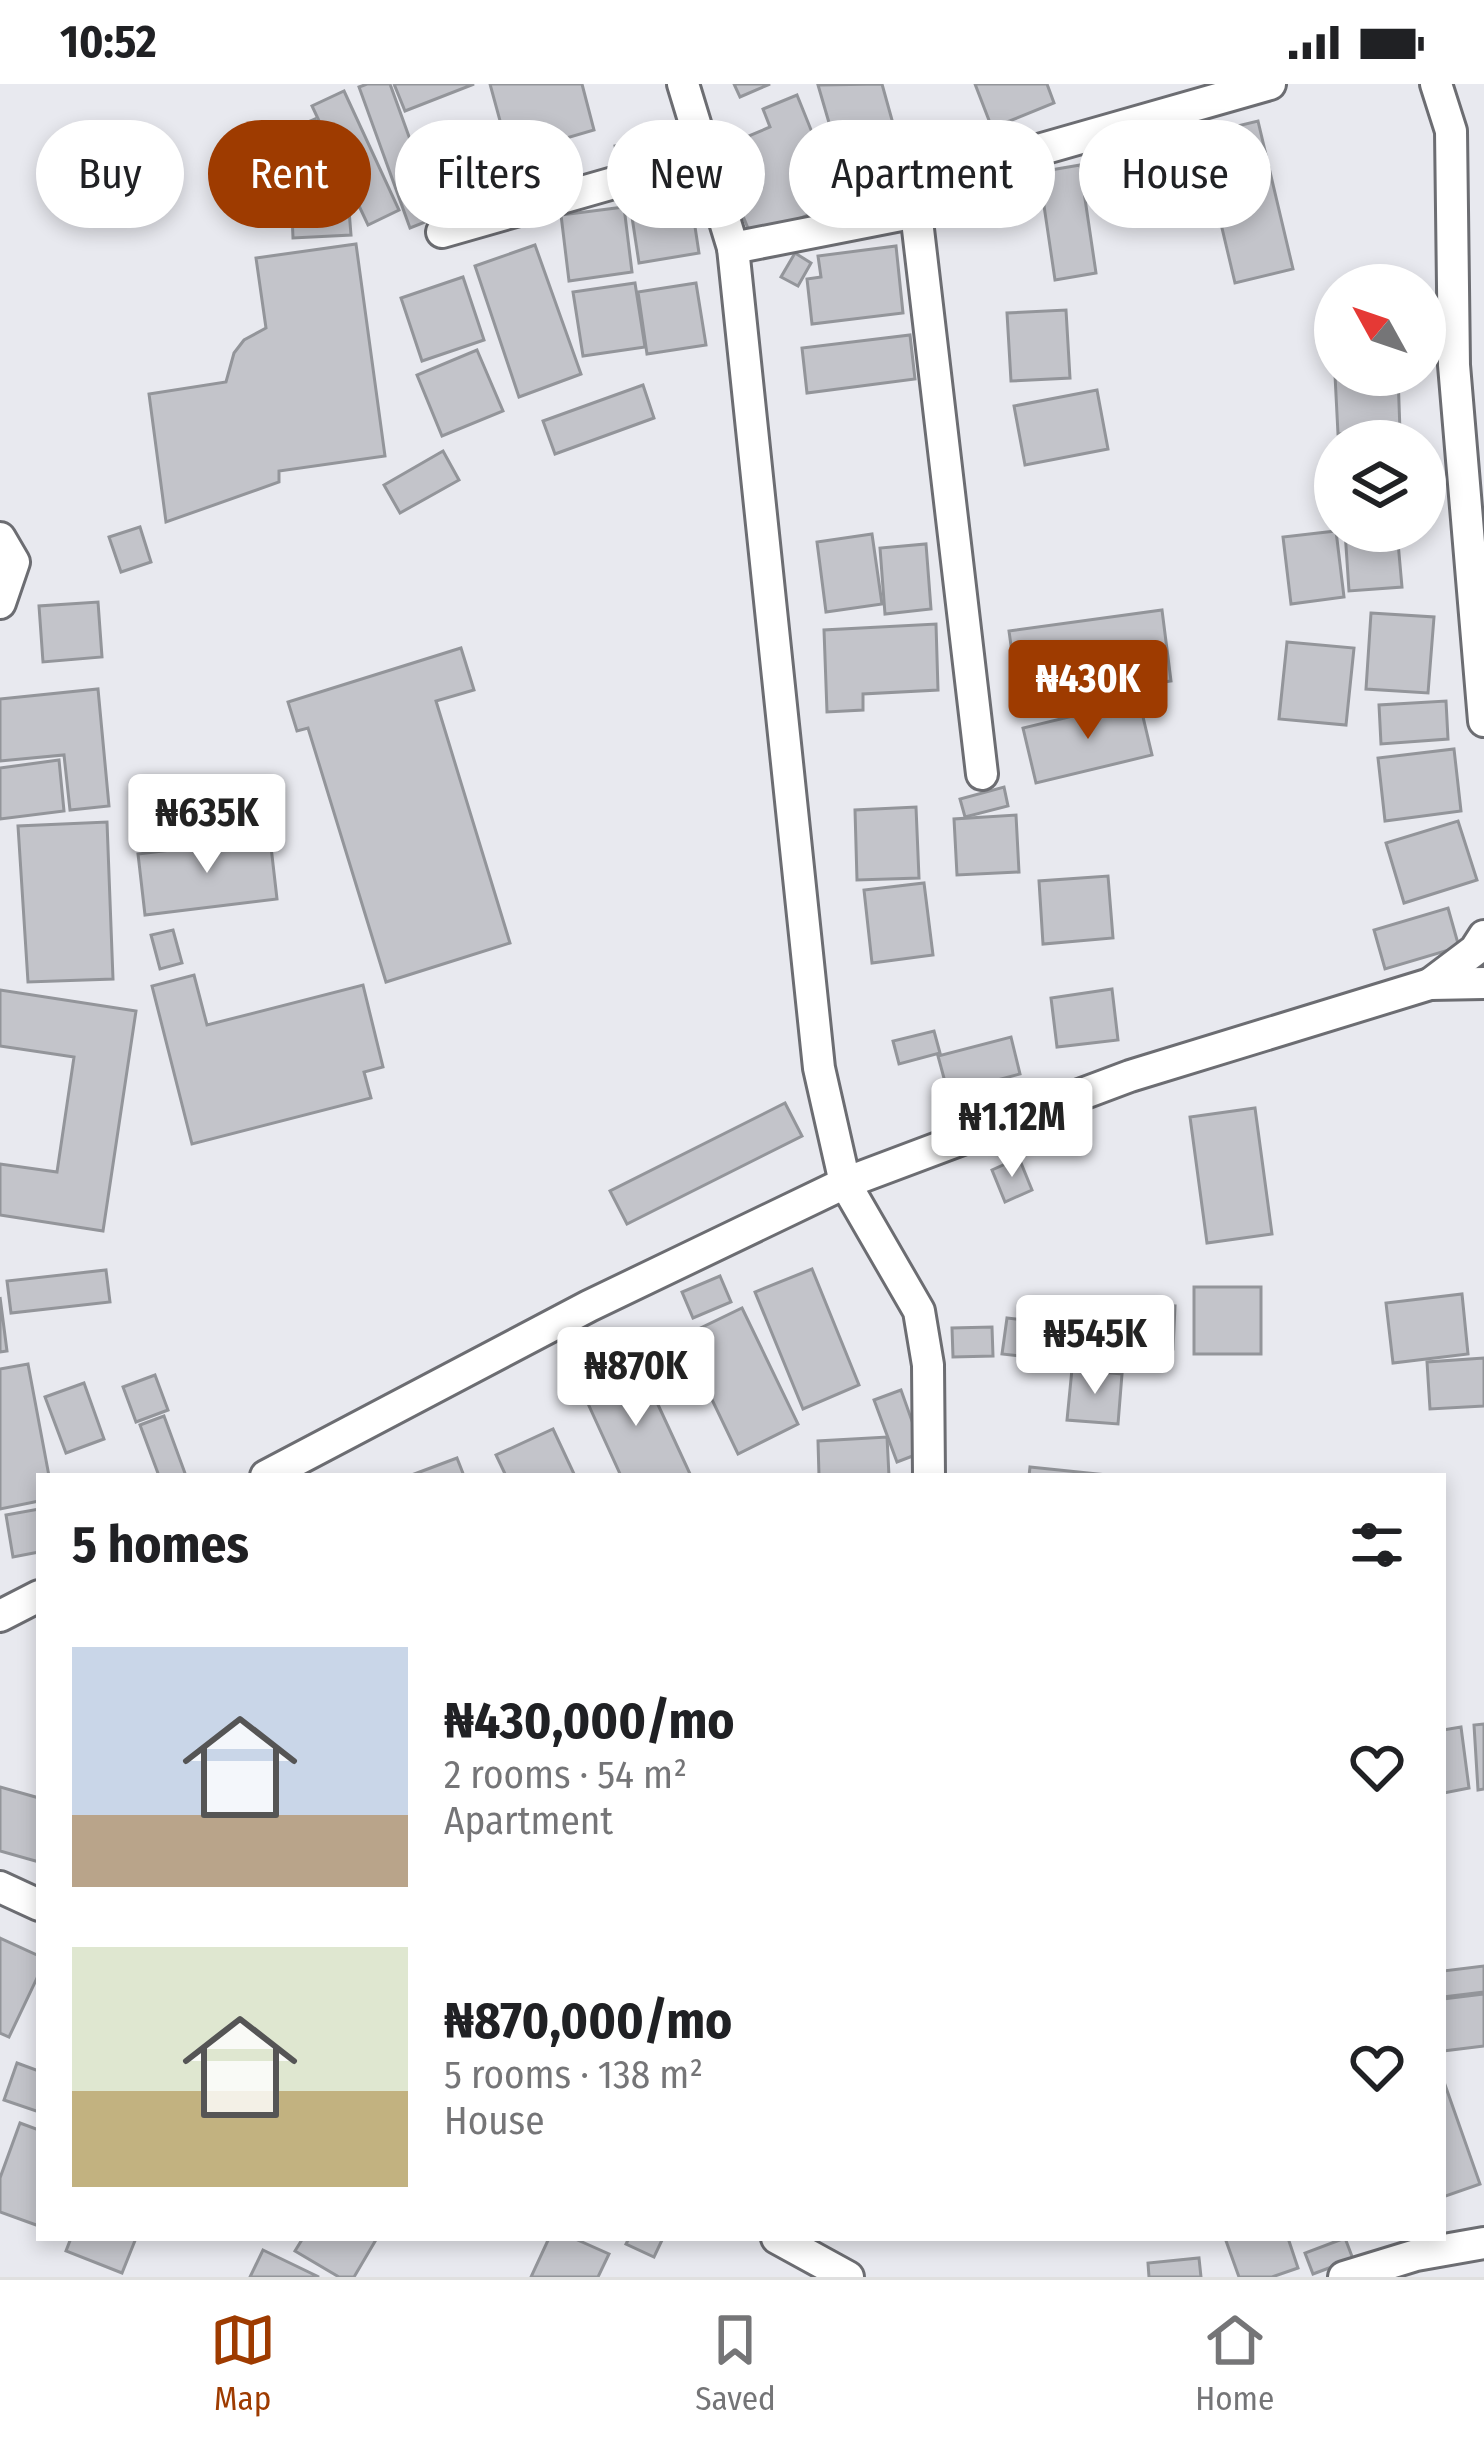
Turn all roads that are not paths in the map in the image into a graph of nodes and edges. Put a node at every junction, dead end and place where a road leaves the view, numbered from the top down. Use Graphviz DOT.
graph roads {
  1 [pos="683,84"];
  2 [pos="1270,84"];
  3 [pos="1436,84"];
  4 [pos="695,120"];
  5 [pos="1055,145"];
  6 [pos="607,185"];
  7 [pos="728,228"];
  8 [pos="835,228"];
  9 [pos="918,228"];
  10 [pos="442,232"];
  11 [pos="734,248"];
  12 [pos="0,538"];
  13 [pos="0,603"];
  14 [pos="1484,721"];
  15 [pos="982,774"];
  16 [pos="1484,936"];
  17 [pos="1484,982"];
  18 [pos="1430,984"];
  19 [pos="844,1183"];
  20 [pos="272,1473"];
  21 [pos="929,1473"];
  22 [pos="36,1598"];
  23 [pos="0,1616"];
  24 [pos="0,1887"];
  25 [pos="36,1904"];
  26 [pos="785,2241"];
  27 [pos="1484,2243"];
  28 [pos="835,2260"];
  29 [pos="1357,2275"];
  1 -- 4 [label="street"];
  2 -- 5 [label="street"];
  3 -- 14 [label="street"];
  6 -- 10 [label="street"];
  7 -- 11 [label="street"];
  8 -- 11 [label="street"];
  9 -- 15 [label="street"];
  11 -- 19 [label="street"];
  12 -- 13 [label="street"];
  16 -- 18 [label="street"];
  17 -- 18 [label="street"];
  18 -- 19 [label="street"];
  19 -- 20 [label="street"];
  19 -- 21 [label="street"];
  22 -- 23 [label="street"];
  24 -- 25 [label="street"];
  26 -- 28 [label="street"];
  27 -- 29 [label="street"];
}
